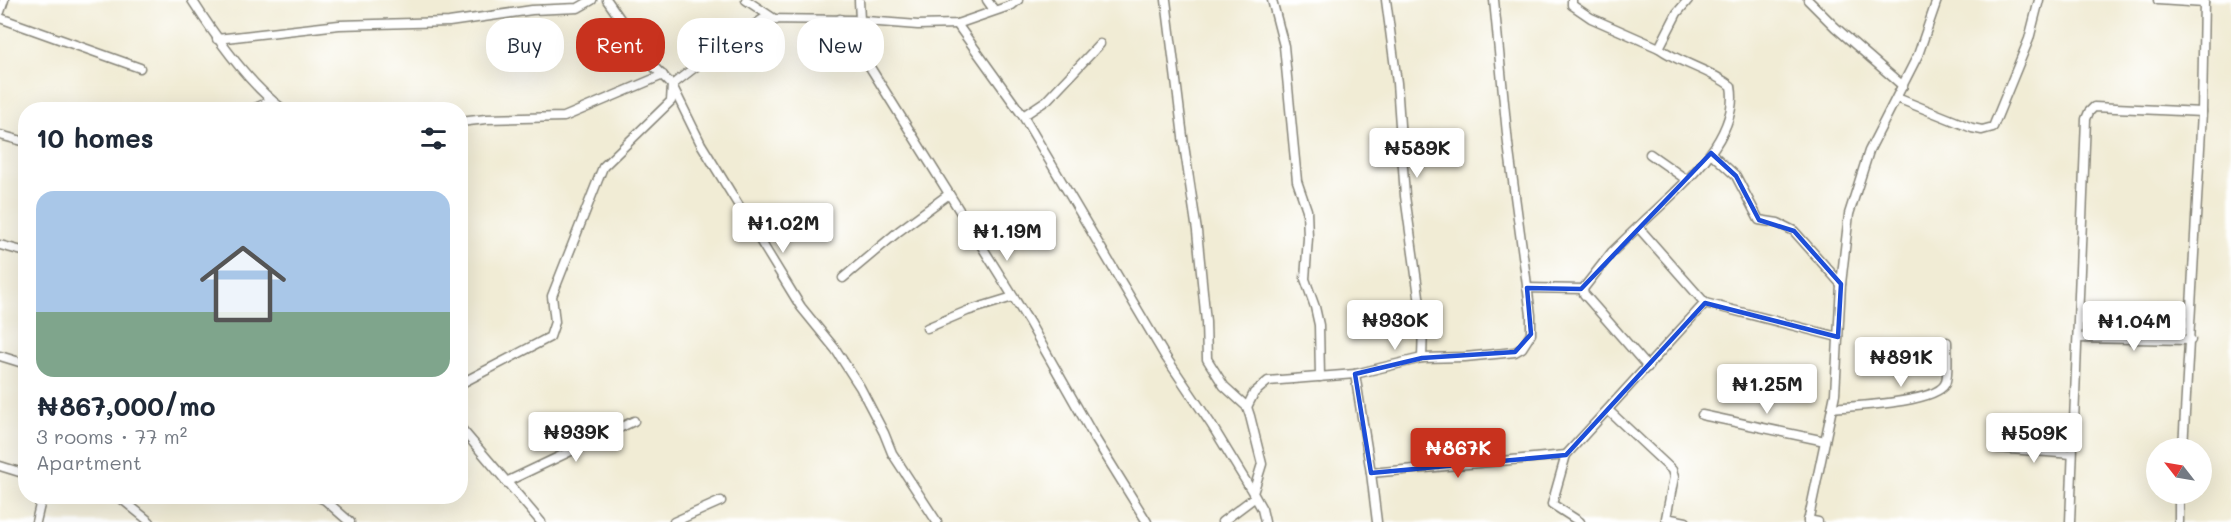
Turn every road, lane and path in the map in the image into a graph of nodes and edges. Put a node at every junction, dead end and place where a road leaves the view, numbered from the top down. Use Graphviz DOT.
graph roads {
  1 [pos="4,0"];
  2 [pos="192,0"];
  3 [pos="592,0"];
  4 [pos="608,0"];
  5 [pos="746,0"];
  6 [pos="859,0"];
  7 [pos="987,0"];
  8 [pos="1018,0"];
  9 [pos="1166,0"];
  10 [pos="1272,0"];
  11 [pos="1386,0"];
  12 [pos="1494,0"];
  13 [pos="1572,0"];
  14 [pos="1688,0"];
  15 [pos="1808,0"];
  16 [pos="1937,0"];
  17 [pos="2039,0"];
  18 [pos="2158,0"];
  19 [pos="2204,1"];
  20 [pos="994,10"];
  21 [pos="0,11"];
  22 [pos="0,18"];
  23 [pos="774,18"];
  24 [pos="860,18"];
  25 [pos="884,22"];
  26 [pos="957,24"];
  27 [pos="217,39"];
  28 [pos="1100,44"];
  29 [pos="1659,48"];
  30 [pos="140,68"];
  31 [pos="689,72"];
  32 [pos="873,72"];
  33 [pos="663,75"];
  34 [pos="672,85"];
  35 [pos="1903,86"];
  36 [pos="1897,98"];
  37 [pos="272,101"];
  38 [pos="2202,112"];
  39 [pos="1023,116"];
  40 [pos="468,121"];
  41 [pos="0,135"];
  42 [pos="18,140"];
  43 [pos="1711,153"];
  44 [pos="1650,154"];
  45 [pos="1687,180"];
  46 [pos="949,194"];
  47 [pos="1638,227"];
  48 [pos="0,245"];
  49 [pos="18,250"];
  50 [pos="843,278"];
  51 [pos="1840,284"];
  52 [pos="1527,288"];
  53 [pos="1583,289"];
  54 [pos="1013,297"];
  55 [pos="1705,303"];
  56 [pos="927,328"];
  57 [pos="1838,337"];
  58 [pos="2078,338"];
  59 [pos="2191,340"];
  60 [pos="1947,342"];
  61 [pos="0,356"];
  62 [pos="1422,358"];
  63 [pos="18,362"];
  64 [pos="1648,367"];
  65 [pos="1355,374"];
  66 [pos="1320,376"];
  67 [pos="468,380"];
  68 [pos="1246,407"];
  69 [pos="1832,408"];
  70 [pos="1608,410"];
  71 [pos="1702,415"];
  72 [pos="634,421"];
  73 [pos="468,437"];
  74 [pos="2184,438"];
  75 [pos="1825,441"];
  76 [pos="1998,448"];
  77 [pos="2072,454"];
  78 [pos="1566,456"];
  79 [pos="0,466"];
  80 [pos="18,472"];
  81 [pos="1371,473"];
  82 [pos="506,482"];
  83 [pos="1254,495"];
  84 [pos="721,501"];
  85 [pos="40,504"];
  86 [pos="128,504"];
  87 [pos="330,504"];
  88 [pos="2179,504"];
  89 [pos="1808,521"];
  90 [pos="36,522"];
  91 [pos="150,522"];
  92 [pos="350,522"];
  93 [pos="540,522"];
  94 [pos="674,522"];
  95 [pos="937,522"];
  96 [pos="1147,522"];
  97 [pos="1222,522"];
  98 [pos="1265,522"];
  99 [pos="1377,522"];
  100 [pos="1580,522"];
  101 [pos="1686,522"];
  102 [pos="1818,522"];
  103 [pos="2070,522"];
  104 [pos="2179,522"];
  1 -- 21 [label="street"];
  2 -- 27 [label="street"];
  3 -- 27 [label="street"];
  4 -- 33 [label="street"];
  5 -- 23 [label="street"];
  6 -- 24 [label="street"];
  7 -- 20 [label="street"];
  8 -- 20 [label="street"];
  9 -- 68 [label="street"];
  10 -- 66 [label="street"];
  11 -- 62 [label="street"];
  12 -- 52 [label="street"];
  13 -- 29 [label="street"];
  14 -- 29 [label="street"];
  15 -- 35 [label="street"];
  16 -- 35 [label="street"];
  17 -- 36 [label="street"];
  18 -- 19 [label="street"];
  19 -- 38 [label="street"];
  20 -- 26 [label="street"];
  22 -- 30 [label="street"];
  25 -- 26 [label="street"];
  26 -- 39 [label="street"];
  27 -- 37 [label="street"];
  28 -- 39 [label="street"];
  29 -- 43 [label="street"];
  31 -- 34 [label="street"];
  32 -- 46 [label="street"];
  33 -- 34 [label="street"];
  33 -- 40 [label="street"];
  34 -- 67 [label="street"];
  34 -- 95 [label="street"];
  35 -- 36 [label="street"];
  36 -- 51 [label="street"];
  38 -- 58 [label="street"];
  38 -- 59 [label="street"];
  39 -- 83 [label="street"];
  41 -- 42 [label="street"];
  43 -- 45 [label="street"];
  43 -- 51 [label="street"];
  44 -- 45 [label="street"];
  45 -- 47 [label="street"];
  46 -- 50 [label="street"];
  46 -- 54 [label="street"];
  47 -- 53 [label="street"];
  47 -- 55 [label="street"];
  48 -- 49 [label="street"];
  51 -- 57 [label="street"];
  52 -- 53 [label="street"];
  52 -- 62 [label="street"];
  53 -- 64 [label="street"];
  54 -- 56 [label="street"];
  54 -- 96 [label="street"];
  55 -- 57 [label="street"];
  55 -- 64 [label="street"];
  57 -- 69 [label="street"];
  58 -- 59 [label="street"];
  58 -- 77 [label="street"];
  59 -- 74 [label="street"];
  60 -- 69 [label="street"];
  61 -- 63 [label="street"];
  62 -- 65 [label="street"];
  64 -- 70 [label="street"];
  65 -- 66 [label="street"];
  65 -- 81 [label="street"];
  66 -- 68 [label="street"];
  68 -- 83 [label="street"];
  69 -- 75 [label="street"];
  70 -- 78 [label="street"];
  70 -- 101 [label="street"];
  71 -- 75 [label="street"];
  72 -- 82 [label="street"];
  73 -- 82 [label="street"];
  75 -- 89 [label="street"];
  76 -- 77 [label="street"];
  77 -- 103 [label="street"];
  78 -- 81 [label="street"];
  78 -- 100 [label="street"];
  79 -- 80 [label="street"];
  81 -- 99 [label="street"];
  82 -- 93 [label="street"];
  83 -- 97 [label="street"];
  83 -- 98 [label="street"];
  84 -- 94 [label="street"];
  85 -- 90 [label="street"];
  86 -- 91 [label="street"];
  87 -- 92 [label="street"];
  88 -- 104 [label="street"];
  89 -- 102 [label="street"];
}
